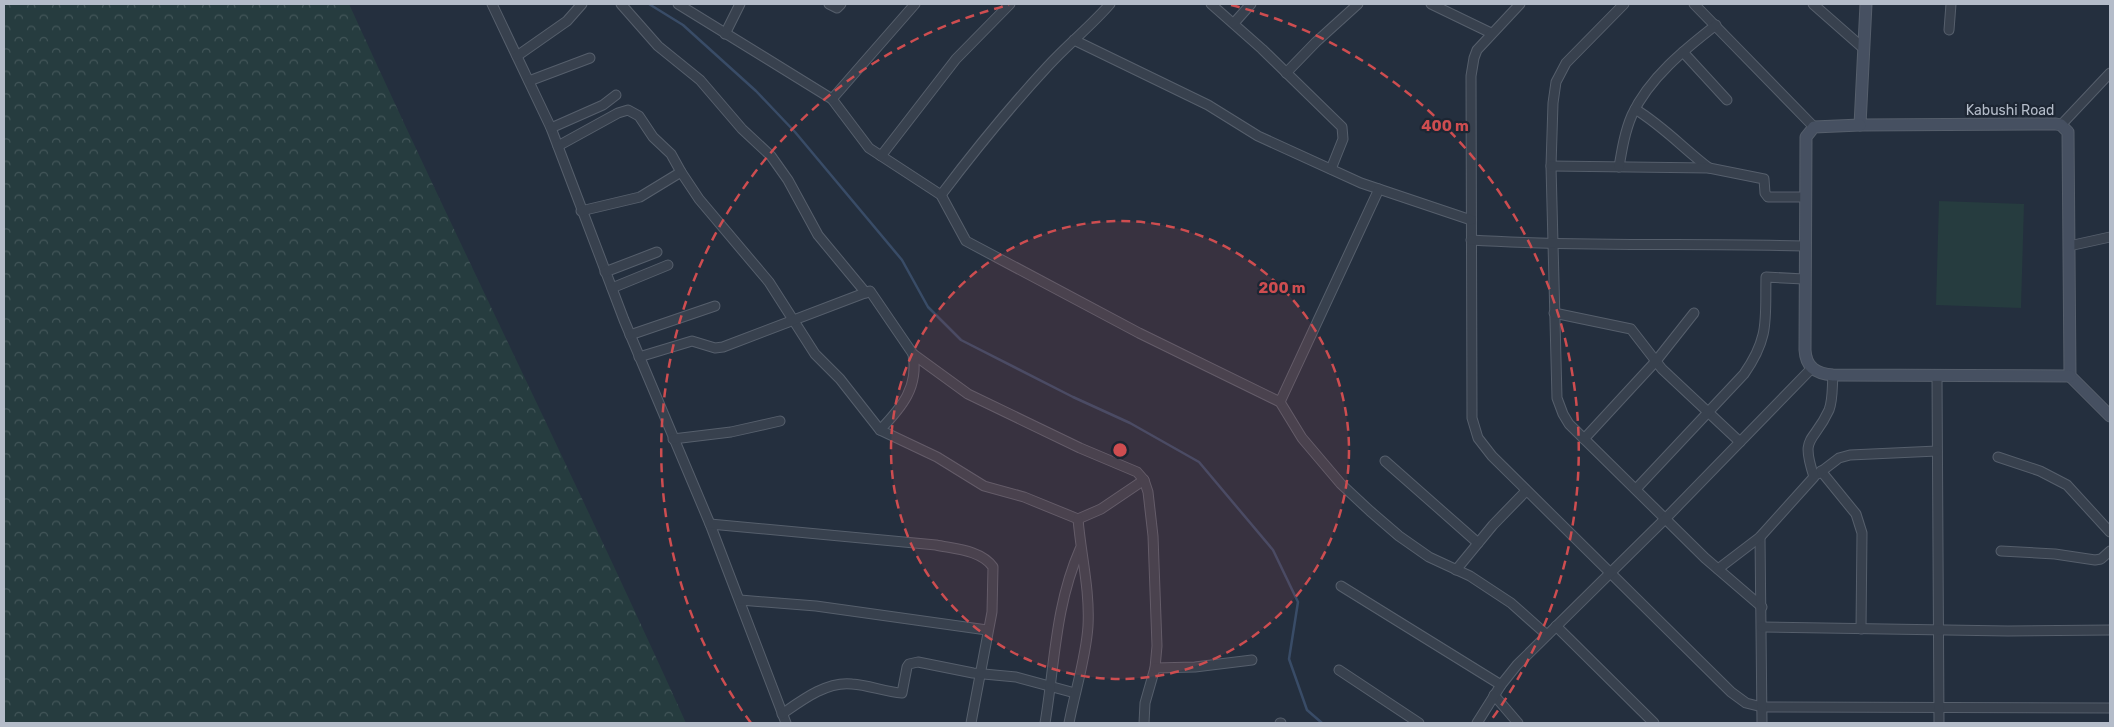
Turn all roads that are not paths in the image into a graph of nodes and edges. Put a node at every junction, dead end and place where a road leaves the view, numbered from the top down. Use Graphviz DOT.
graph roads {
  1 [pos="492,4"];
  2 [pos="582,4"];
  3 [pos="621,4"];
  4 [pos="678,4"];
  5 [pos="740,4"];
  6 [pos="829,4"];
  7 [pos="841,4"];
  8 [pos="915,4"];
  9 [pos="1010,4"];
  10 [pos="1110,4"];
  11 [pos="1211,4"];
  12 [pos="1251,4"];
  13 [pos="1358,4"];
  14 [pos="1431,4"];
  15 [pos="1520,4"];
  16 [pos="1624,4"];
  17 [pos="1694,4"];
  18 [pos="1813,4"];
  19 [pos="1866,4"];
  20 [pos="1951,4"];
  21 [pos="1234,23"];
  22 [pos="1716,25"];
  23 [pos="1950,30"];
  24 [pos="1491,33"];
  25 [pos="725,34"];
  26 [pos="1074,40"];
  27 [pos="1863,48"];
  28 [pos="1683,52"];
  29 [pos="517,56"];
  30 [pos="590,58"];
  31 [pos="2110,73"];
  32 [pos="1286,74"];
  33 [pos="528,81"];
  34 [pos="616,95"];
  35 [pos="832,99"];
  36 [pos="1727,100"];
  37 [pos="1636,109"];
  38 [pos="1860,125"];
  39 [pos="2061,125"];
  40 [pos="1814,127"];
  41 [pos="551,128"];
  42 [pos="558,146"];
  43 [pos="880,156"];
  44 [pos="1551,166"];
  45 [pos="1619,167"];
  46 [pos="1709,168"];
  47 [pos="1331,169"];
  48 [pos="681,172"];
  49 [pos="1379,189"];
  50 [pos="941,195"];
  51 [pos="1804,197"];
  52 [pos="581,210"];
  53 [pos="1471,220"];
  54 [pos="2110,237"];
  55 [pos="1471,240"];
  56 [pos="1553,245"];
  57 [pos="1804,246"];
  58 [pos="2069,246"];
  59 [pos="657,252"];
  60 [pos="668,265"];
  61 [pos="605,272"];
  62 [pos="1804,280"];
  63 [pos="612,288"];
  64 [pos="866,293"];
  65 [pos="715,306"];
  66 [pos="1554,313"];
  67 [pos="1694,313"];
  68 [pos="794,319"];
  69 [pos="630,335"];
  70 [pos="913,354"];
  71 [pos="640,357"];
  72 [pos="1656,361"];
  73 [pos="1812,369"];
  74 [pos="1833,376"];
  75 [pos="1937,376"];
  76 [pos="2070,376"];
  77 [pos="1280,402"];
  78 [pos="1708,412"];
  79 [pos="2110,416"];
  80 [pos="780,421"];
  81 [pos="880,430"];
  82 [pos="1584,438"];
  83 [pos="673,439"];
  84 [pos="1740,442"];
  85 [pos="1938,451"];
  86 [pos="1998,457"];
  87 [pos="1385,461"];
  88 [pos="1818,474"];
  89 [pos="1144,480"];
  90 [pos="1636,489"];
  91 [pos="1526,491"];
  92 [pos="1078,519"];
  93 [pos="1665,519"];
  94 [pos="710,524"];
  95 [pos="2110,532"];
  96 [pos="1760,537"];
  97 [pos="1478,543"];
  98 [pos="1080,549"];
  99 [pos="2110,550"];
  100 [pos="2001,551"];
  101 [pos="1718,569"];
  102 [pos="1456,570"];
  103 [pos="1611,572"];
  104 [pos="1341,586"];
  105 [pos="740,600"];
  106 [pos="1762,607"];
  107 [pos="1556,626"];
  108 [pos="1762,627"];
  109 [pos="1860,628"];
  110 [pos="1938,629"];
  111 [pos="987,630"];
  112 [pos="2110,630"];
  113 [pos="1547,635"];
  114 [pos="1252,660"];
  115 [pos="1155,668"];
  116 [pos="1339,670"];
  117 [pos="980,672"];
  118 [pos="1051,685"];
  119 [pos="1500,685"];
  120 [pos="1075,693"];
  121 [pos="1494,695"];
  122 [pos="1762,707"];
  123 [pos="1939,707"];
  124 [pos="2110,708"];
  125 [pos="782,714"];
  126 [pos="786,723"];
  127 [pos="971,723"];
  128 [pos="1045,723"];
  129 [pos="1069,723"];
  130 [pos="1144,723"];
  131 [pos="1420,723"];
  132 [pos="1477,723"];
  133 [pos="1518,723"];
  134 [pos="1654,723"];
  135 [pos="1762,723"];
  136 [pos="1939,723"];
  1 -- 29 [label="street"];
  2 -- 29 [label="street"];
  3 -- 64 [label="street"];
  4 -- 25 [label="street"];
  5 -- 25 [label="street"];
  6 -- 7 [label="street"];
  8 -- 35 [label="street"];
  9 -- 43 [label="street"];
  10 -- 26 [label="street"];
  11 -- 21 [label="street"];
  12 -- 21 [label="street"];
  13 -- 32 [label="street"];
  14 -- 24 [label="street"];
  15 -- 24 [label="street"];
  16 -- 44 [label="street"];
  17 -- 22 [label="street"];
  18 -- 27 [label="street"];
  19 -- 27 [label="main road"];
  20 -- 23 [label="street"];
  21 -- 32 [label="street"];
  22 -- 28 [label="street"];
  22 -- 40 [label="street"];
  24 -- 53 [label="street"];
  25 -- 35 [label="street"];
  26 -- 47 [label="street"];
  26 -- 50 [label="street"];
  27 -- 38 [label="main road"];
  28 -- 36 [label="street"];
  28 -- 37 [label="street"];
  29 -- 33 [label="street"];
  30 -- 33 [label="street"];
  31 -- 39 [label="street"];
  32 -- 47 [label="street"];
  33 -- 41 [label="street"];
  34 -- 41 [label="street"];
  35 -- 43 [label="street"];
  37 -- 45 [label="street"];
  37 -- 46 [label="street"];
  38 -- 39 [label="main road, Kabushi Road"];
  38 -- 40 [label="main road, Kabushi Road"];
  39 -- 58 [label="main road, Kabushi Road"];
  40 -- 51 [label="main road"];
  41 -- 42 [label="street"];
  42 -- 48 [label="street"];
  42 -- 52 [label="street"];
  43 -- 50 [label="street"];
  44 -- 45 [label="street"];
  44 -- 56 [label="street"];
  45 -- 46 [label="street"];
  46 -- 51 [label="street"];
  47 -- 49 [label="street"];
  48 -- 52 [label="street"];
  48 -- 68 [label="street"];
  49 -- 53 [label="street"];
  49 -- 77 [label="street"];
  50 -- 77 [label="street"];
  51 -- 57 [label="main road"];
  52 -- 61 [label="street"];
  53 -- 55 [label="street"];
  54 -- 58 [label="street"];
  55 -- 56 [label="street"];
  55 -- 91 [label="street"];
  56 -- 57 [label="street"];
  56 -- 66 [label="street"];
  57 -- 62 [label="main road"];
  58 -- 76 [label="main road, Kabushi Road"];
  59 -- 61 [label="street"];
  60 -- 63 [label="street"];
  61 -- 63 [label="street"];
  62 -- 73 [label="main road"];
  62 -- 78 [label="street"];
  63 -- 69 [label="street"];
  64 -- 68 [label="street"];
  64 -- 70 [label="street"];
  65 -- 69 [label="street"];
  66 -- 72 [label="street"];
  66 -- 82 [label="street"];
  67 -- 72 [label="street"];
  68 -- 71 [label="street"];
  68 -- 81 [label="street"];
  69 -- 71 [label="street"];
  70 -- 81 [label="street"];
  70 -- 89 [label="street"];
  71 -- 83 [label="street"];
  72 -- 78 [label="street"];
  72 -- 82 [label="street"];
  73 -- 74 [label="main road"];
  73 -- 84 [label="street"];
  74 -- 75 [label="main road"];
  74 -- 88 [label="street"];
  75 -- 76 [label="main road"];
  75 -- 85 [label="street"];
  76 -- 79 [label="main road"];
  77 -- 102 [label="street"];
  78 -- 84 [label="street"];
  78 -- 90 [label="street"];
  80 -- 83 [label="street"];
  81 -- 92 [label="street"];
  82 -- 90 [label="street"];
  83 -- 94 [label="street"];
  84 -- 93 [label="street"];
  85 -- 88 [label="street"];
  85 -- 110 [label="street"];
  86 -- 95 [label="street"];
  87 -- 97 [label="street"];
  88 -- 96 [label="street"];
  88 -- 109 [label="street"];
  89 -- 92 [label="street"];
  89 -- 115 [label="street"];
  90 -- 93 [label="street"];
  91 -- 97 [label="street"];
  91 -- 103 [label="street"];
  92 -- 98 [label="street"];
  93 -- 101 [label="street"];
  93 -- 103 [label="street"];
  94 -- 105 [label="street"];
  94 -- 111 [label="street"];
  96 -- 101 [label="street"];
  96 -- 106 [label="street"];
  97 -- 102 [label="street"];
  98 -- 118 [label="street"];
  98 -- 120 [label="street"];
  99 -- 100 [label="street"];
  101 -- 106 [label="street"];
  102 -- 113 [label="street"];
  103 -- 107 [label="street"];
  103 -- 122 [label="street"];
  104 -- 119 [label="street"];
  105 -- 111 [label="street"];
  105 -- 125 [label="street"];
  106 -- 108 [label="street"];
  107 -- 113 [label="street"];
  107 -- 134 [label="street"];
  108 -- 109 [label="street"];
  108 -- 122 [label="street"];
  109 -- 110 [label="street"];
  110 -- 112 [label="street"];
  110 -- 123 [label="street"];
  111 -- 117 [label="street"];
  113 -- 119 [label="street"];
  114 -- 115 [label="street"];
  115 -- 130 [label="street"];
  116 -- 131 [label="street"];
  117 -- 118 [label="street"];
  117 -- 125 [label="street"];
  117 -- 127 [label="street"];
  118 -- 120 [label="street"];
  118 -- 128 [label="street"];
  119 -- 121 [label="street"];
  120 -- 129 [label="street"];
  121 -- 132 [label="street"];
  121 -- 133 [label="street"];
  122 -- 123 [label="street"];
  122 -- 135 [label="street"];
  123 -- 124 [label="street"];
  123 -- 136 [label="street"];
  125 -- 126 [label="street"];
}
